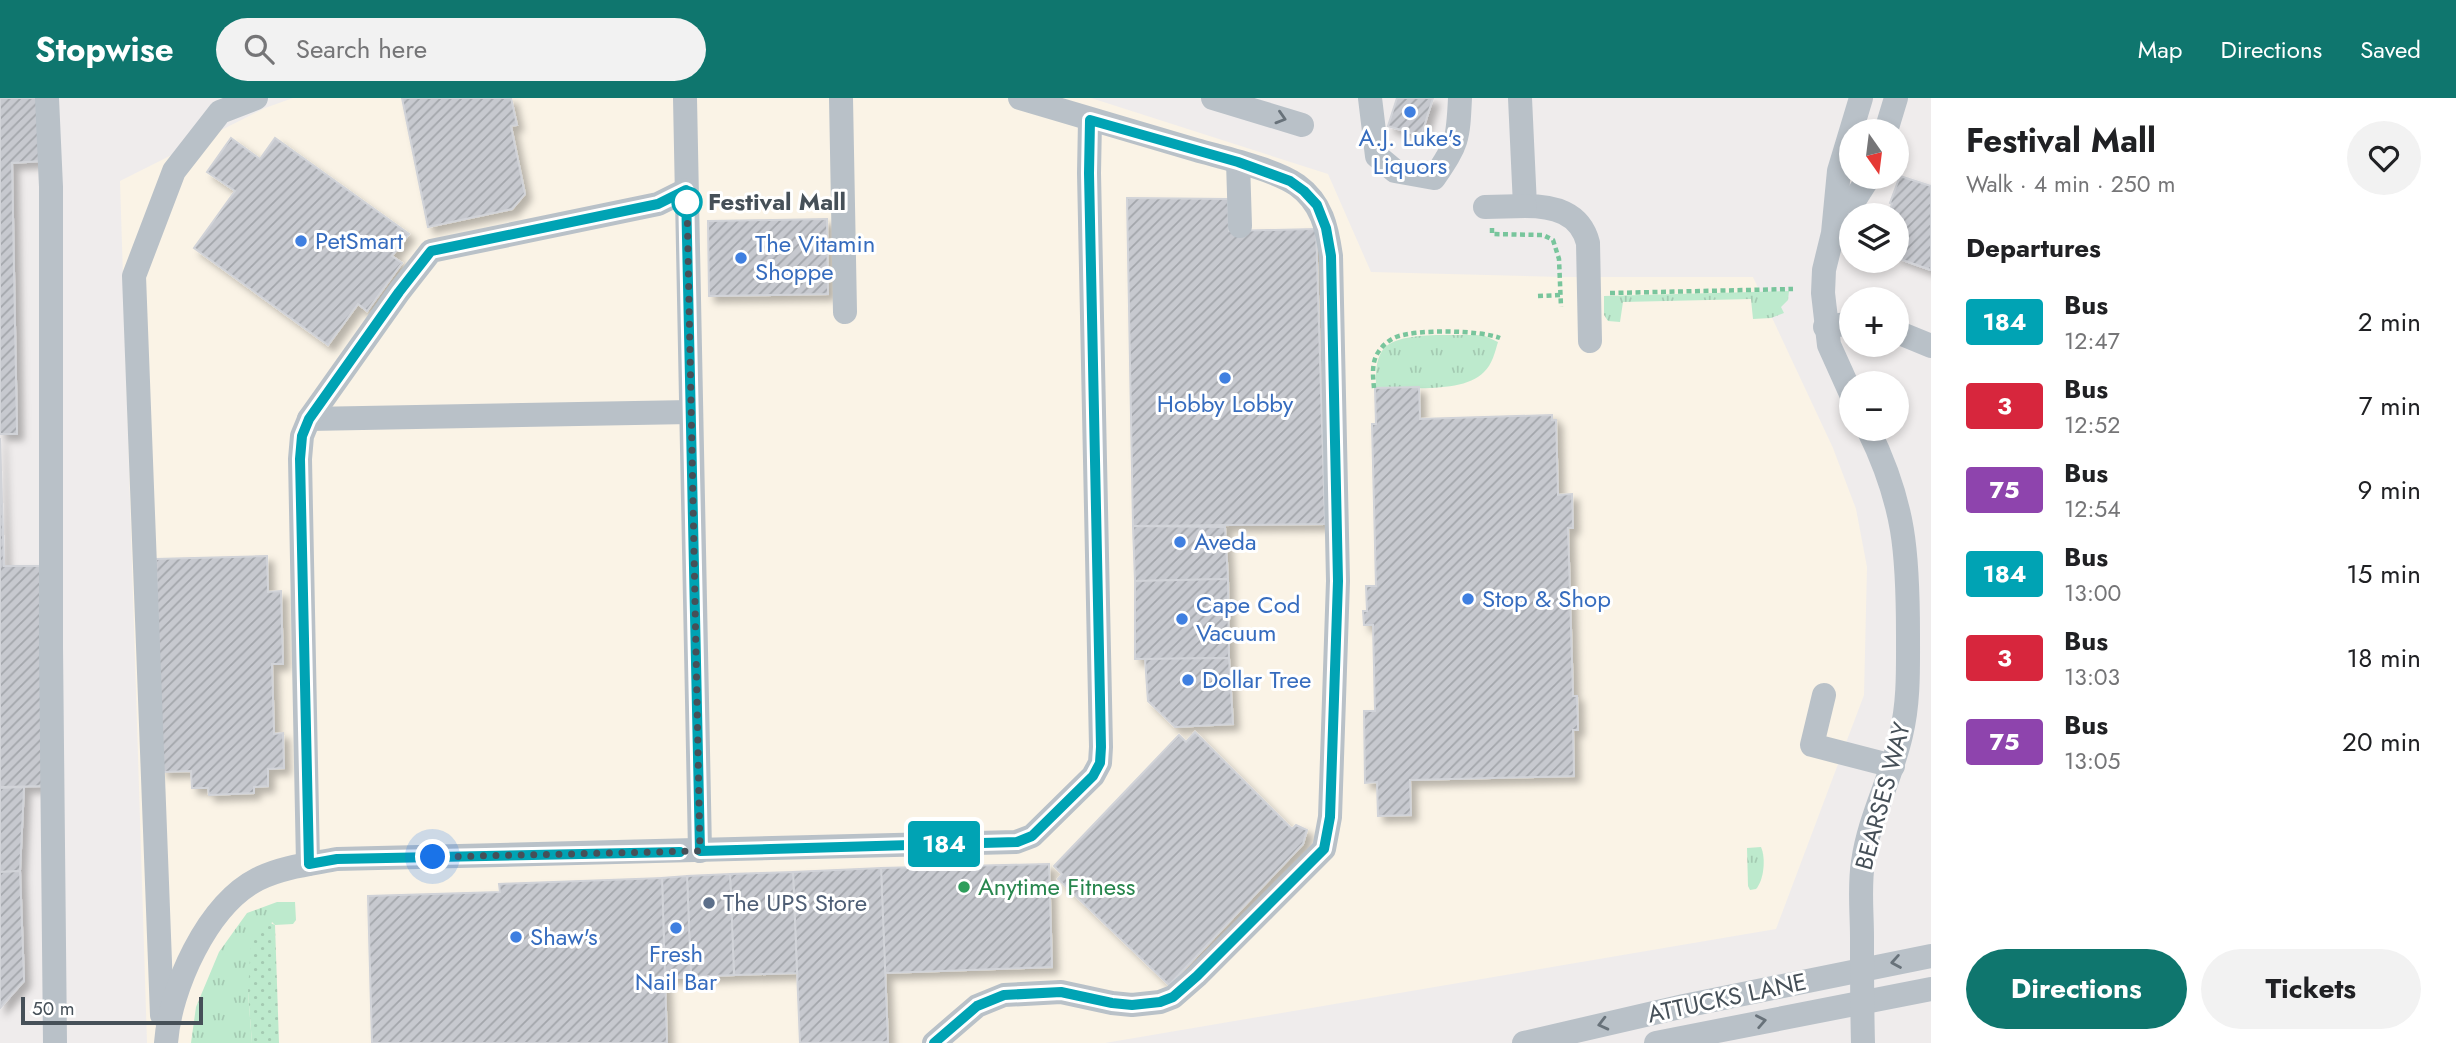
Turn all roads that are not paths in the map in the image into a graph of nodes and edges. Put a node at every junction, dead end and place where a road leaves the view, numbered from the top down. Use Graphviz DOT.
graph roads {
  1 [pos="47,98"];
  2 [pos="256,98"];
  3 [pos="685,98"];
  4 [pos="841,98"];
  5 [pos="1020,98"];
  6 [pos="1213,98"];
  7 [pos="1370,98"];
  8 [pos="1460,98"];
  9 [pos="1520,98"];
  10 [pos="1861,98"];
  11 [pos="1896,98"];
  12 [pos="1890,119"];
  13 [pos="1090,120"];
  14 [pos="1302,125"];
  15 [pos="1238,162"];
  16 [pos="1861,189"];
  17 [pos="686,190"];
  18 [pos="1525,206"];
  19 [pos="1488,207"];
  20 [pos="1240,226"];
  21 [pos="1833,233"];
  22 [pos="845,313"];
  23 [pos="1839,325"];
  24 [pos="1825,327"];
  25 [pos="1909,337"];
  26 [pos="1590,341"];
  27 [pos="1931,346"];
  28 [pos="1840,371"];
  29 [pos="691,412"];
  30 [pos="309,419"];
  31 [pos="1873,441"];
  32 [pos="1824,695"];
  33 [pos="1893,766"];
  34 [pos="700,851"];
  35 [pos="309,864"];
  36 [pos="1931,956"];
  37 [pos="1862,969"];
  38 [pos="1931,989"];
  39 [pos="1862,1002"];
  40 [pos="55,1043"];
  41 [pos="164,1043"];
  42 [pos="934,1043"];
  43 [pos="1524,1043"];
  44 [pos="1656,1043"];
  45 [pos="1863,1043"];
  1 -- 40 [label="street"];
  2 -- 41 [label="street"];
  3 -- 17 [label="street"];
  4 -- 22 [label="street"];
  5 -- 13 [label="street"];
  6 -- 14 [label="street, one-way"];
  7 -- 8 [label="street"];
  9 -- 18 [label="street"];
  10 -- 21 [label="street"];
  11 -- 12 [label="street"];
  13 -- 15 [label="street"];
  13 -- 34 [label="street"];
  15 -- 20 [label="street"];
  15 -- 42 [label="street"];
  16 -- 21 [label="street"];
  17 -- 29 [label="street"];
  17 -- 30 [label="street"];
  18 -- 19 [label="street"];
  18 -- 26 [label="street"];
  21 -- 24 [label="street"];
  23 -- 24 [label="street"];
  24 -- 28 [label="street"];
  25 -- 27 [label="street"];
  29 -- 30 [label="street"];
  29 -- 34 [label="street"];
  30 -- 35 [label="street"];
  31 -- 33 [label="street, BEARSES WAY"];
  32 -- 33 [label="street"];
  33 -- 37 [label="street, BEARSES WAY"];
  34 -- 35 [label="street"];
  35 -- 41 [label="street"];
  36 -- 37 [label="street, ATTUCKS LANE, one-way"];
  37 -- 39 [label="street, BEARSES WAY"];
  37 -- 43 [label="street, ATTUCKS LANE, one-way"];
  38 -- 39 [label="street, ATTUCKS LANE"];
  44 -- 39 [label="street, ATTUCKS LANE, one-way"];
  39 -- 45 [label="street, BEARSES WAY"];
}
